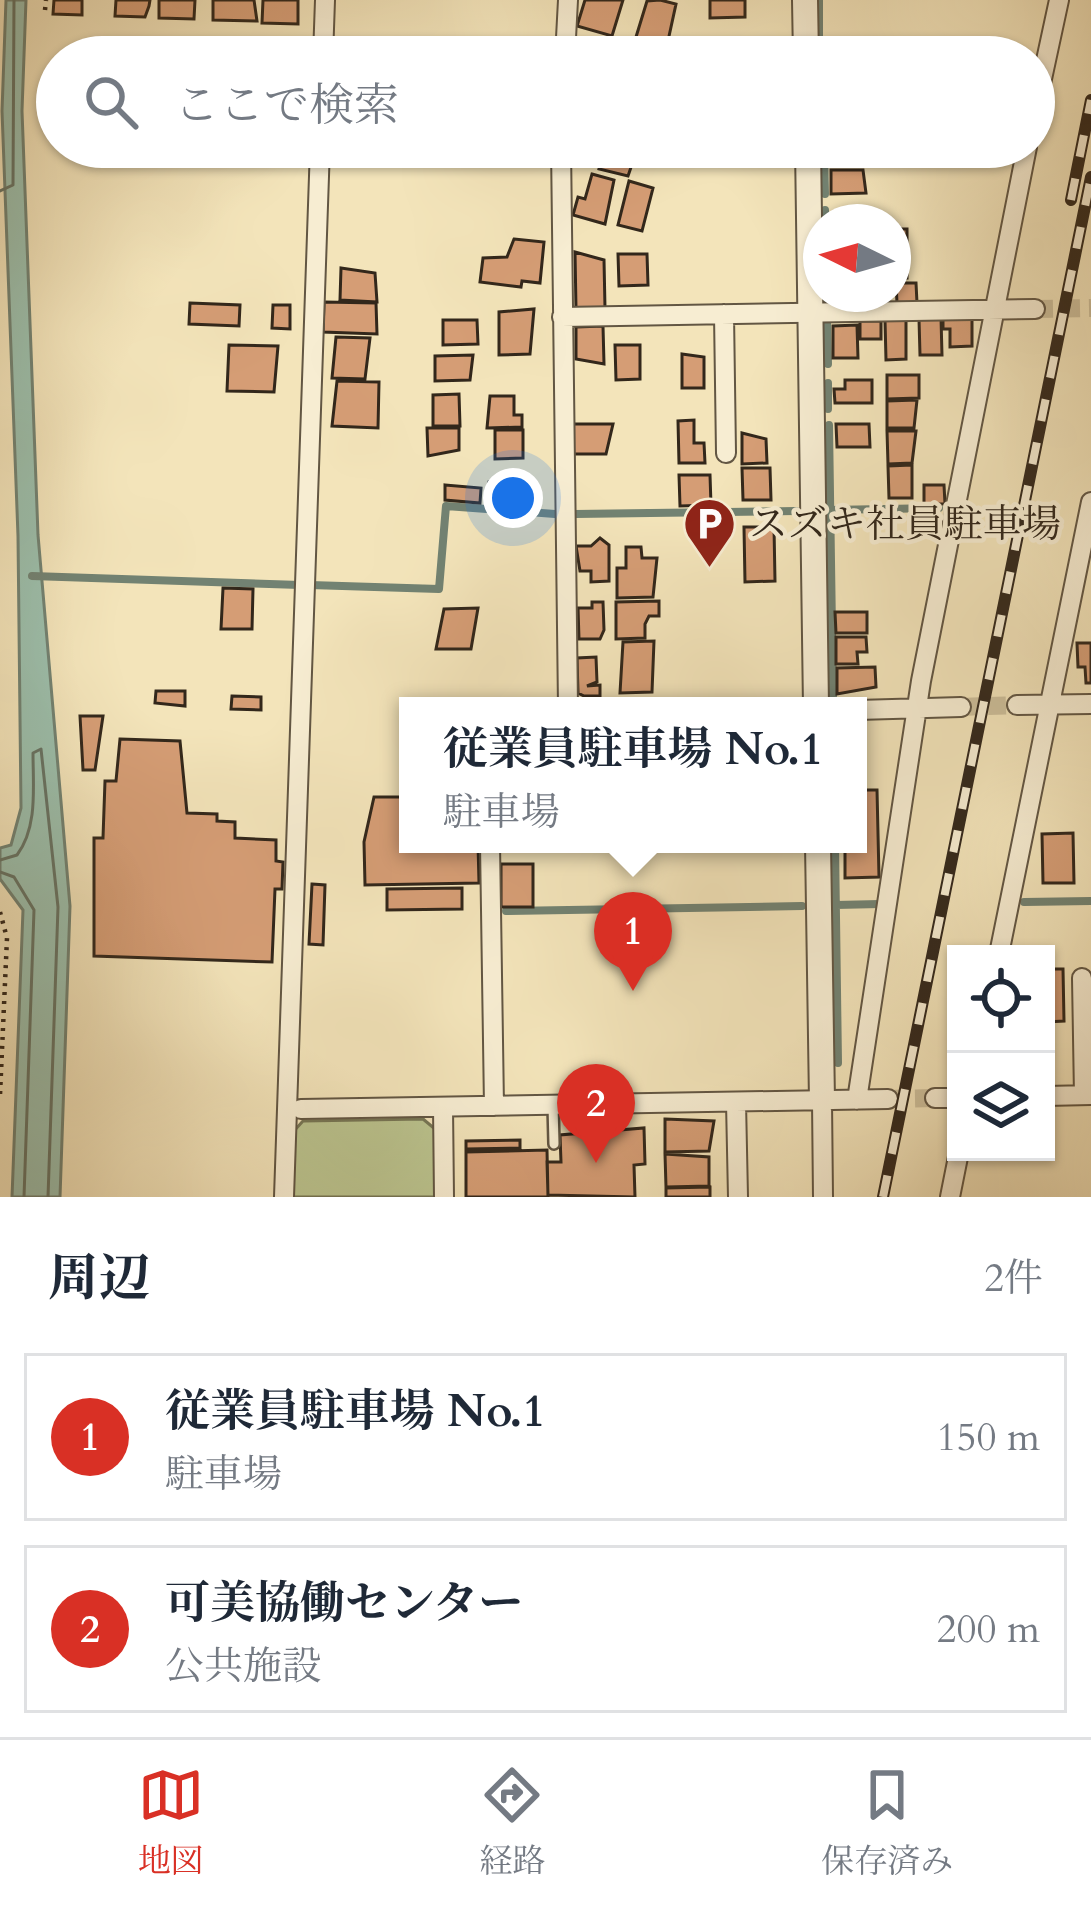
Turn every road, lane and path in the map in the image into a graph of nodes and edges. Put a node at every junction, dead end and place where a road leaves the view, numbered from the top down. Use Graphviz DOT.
graph roads {
  1 [pos="46,0"];
  2 [pos="325,0"];
  3 [pos="568,0"];
  4 [pos="806,0"];
  5 [pos="1059,0"];
  6 [pos="45,10"];
  7 [pos="324,36"];
  8 [pos="567,36"];
  9 [pos="806,36"];
  10 [pos="1051,36"];
  11 [pos="319,168"];
  12 [pos="561,168"];
  13 [pos="808,168"];
  14 [pos="1023,168"];
  15 [pos="1035,309"];
  16 [pos="993,310"];
  17 [pos="810,313"];
  18 [pos="724,314"];
  19 [pos="562,316"];
  20 [pos="726,453"];
  21 [pos="1091,502"];
  22 [pos="568,697"];
  23 [pos="816,697"];
  24 [pos="1050,704"];
  25 [pos="1091,704"];
  26 [pos="1017,705"];
  27 [pos="961,707"];
  28 [pos="920,708"];
  29 [pos="867,710"];
  30 [pos="490,853"];
  31 [pos="818,853"];
  32 [pos="0,912"];
  33 [pos="1001,945"];
  34 [pos="1082,978"];
  35 [pos="0,1095"];
  36 [pos="1088,1095"];
  37 [pos="1055,1096"];
  38 [pos="935,1098"];
  39 [pos="947,1098"];
  40 [pos="822,1100"];
  41 [pos="857,1100"];
  42 [pos="888,1100"];
  43 [pos="736,1102"];
  44 [pos="553,1105"];
  45 [pos="494,1106"];
  46 [pos="442,1107"];
  47 [pos="301,1109"];
  48 [pos="554,1144"];
  49 [pos="957,1161"];
  50 [pos="284,1197"];
  51 [pos="444,1197"];
  52 [pos="738,1197"];
  53 [pos="823,1197"];
  54 [pos="950,1197"];
  1 -- 6 [label="path"];
  2 -- 7 [label="street"];
  3 -- 8 [label="street"];
  4 -- 9 [label="street"];
  5 -- 10 [label="street"];
  11 -- 50 [label="street"];
  12 -- 19 [label="street"];
  13 -- 17 [label="street"];
  14 -- 16 [label="street"];
  15 -- 16 [label="street"];
  16 -- 17 [label="street"];
  16 -- 28 [label="street"];
  17 -- 18 [label="street"];
  17 -- 23 [label="street"];
  18 -- 19 [label="street"];
  18 -- 20 [label="street"];
  19 -- 22 [label="street"];
  21 -- 24 [label="street"];
  24 -- 25 [label="street"];
  24 -- 26 [label="street"];
  24 -- 33 [label="street"];
  27 -- 28 [label="street"];
  28 -- 29 [label="street"];
  28 -- 41 [label="street"];
  30 -- 45 [label="street"];
  31 -- 40 [label="street"];
  32 -- 35 [label="path"];
  34 -- 36 [label="street"];
  36 -- 37 [label="street"];
  38 -- 39 [label="street"];
  40 -- 41 [label="street"];
  40 -- 43 [label="street"];
  40 -- 53 [label="street"];
  41 -- 42 [label="street"];
  43 -- 44 [label="street"];
  43 -- 52 [label="street"];
  44 -- 45 [label="street"];
  44 -- 48 [label="lane"];
  45 -- 46 [label="street"];
  46 -- 47 [label="street"];
  46 -- 51 [label="street"];
  49 -- 54 [label="street"];
}
